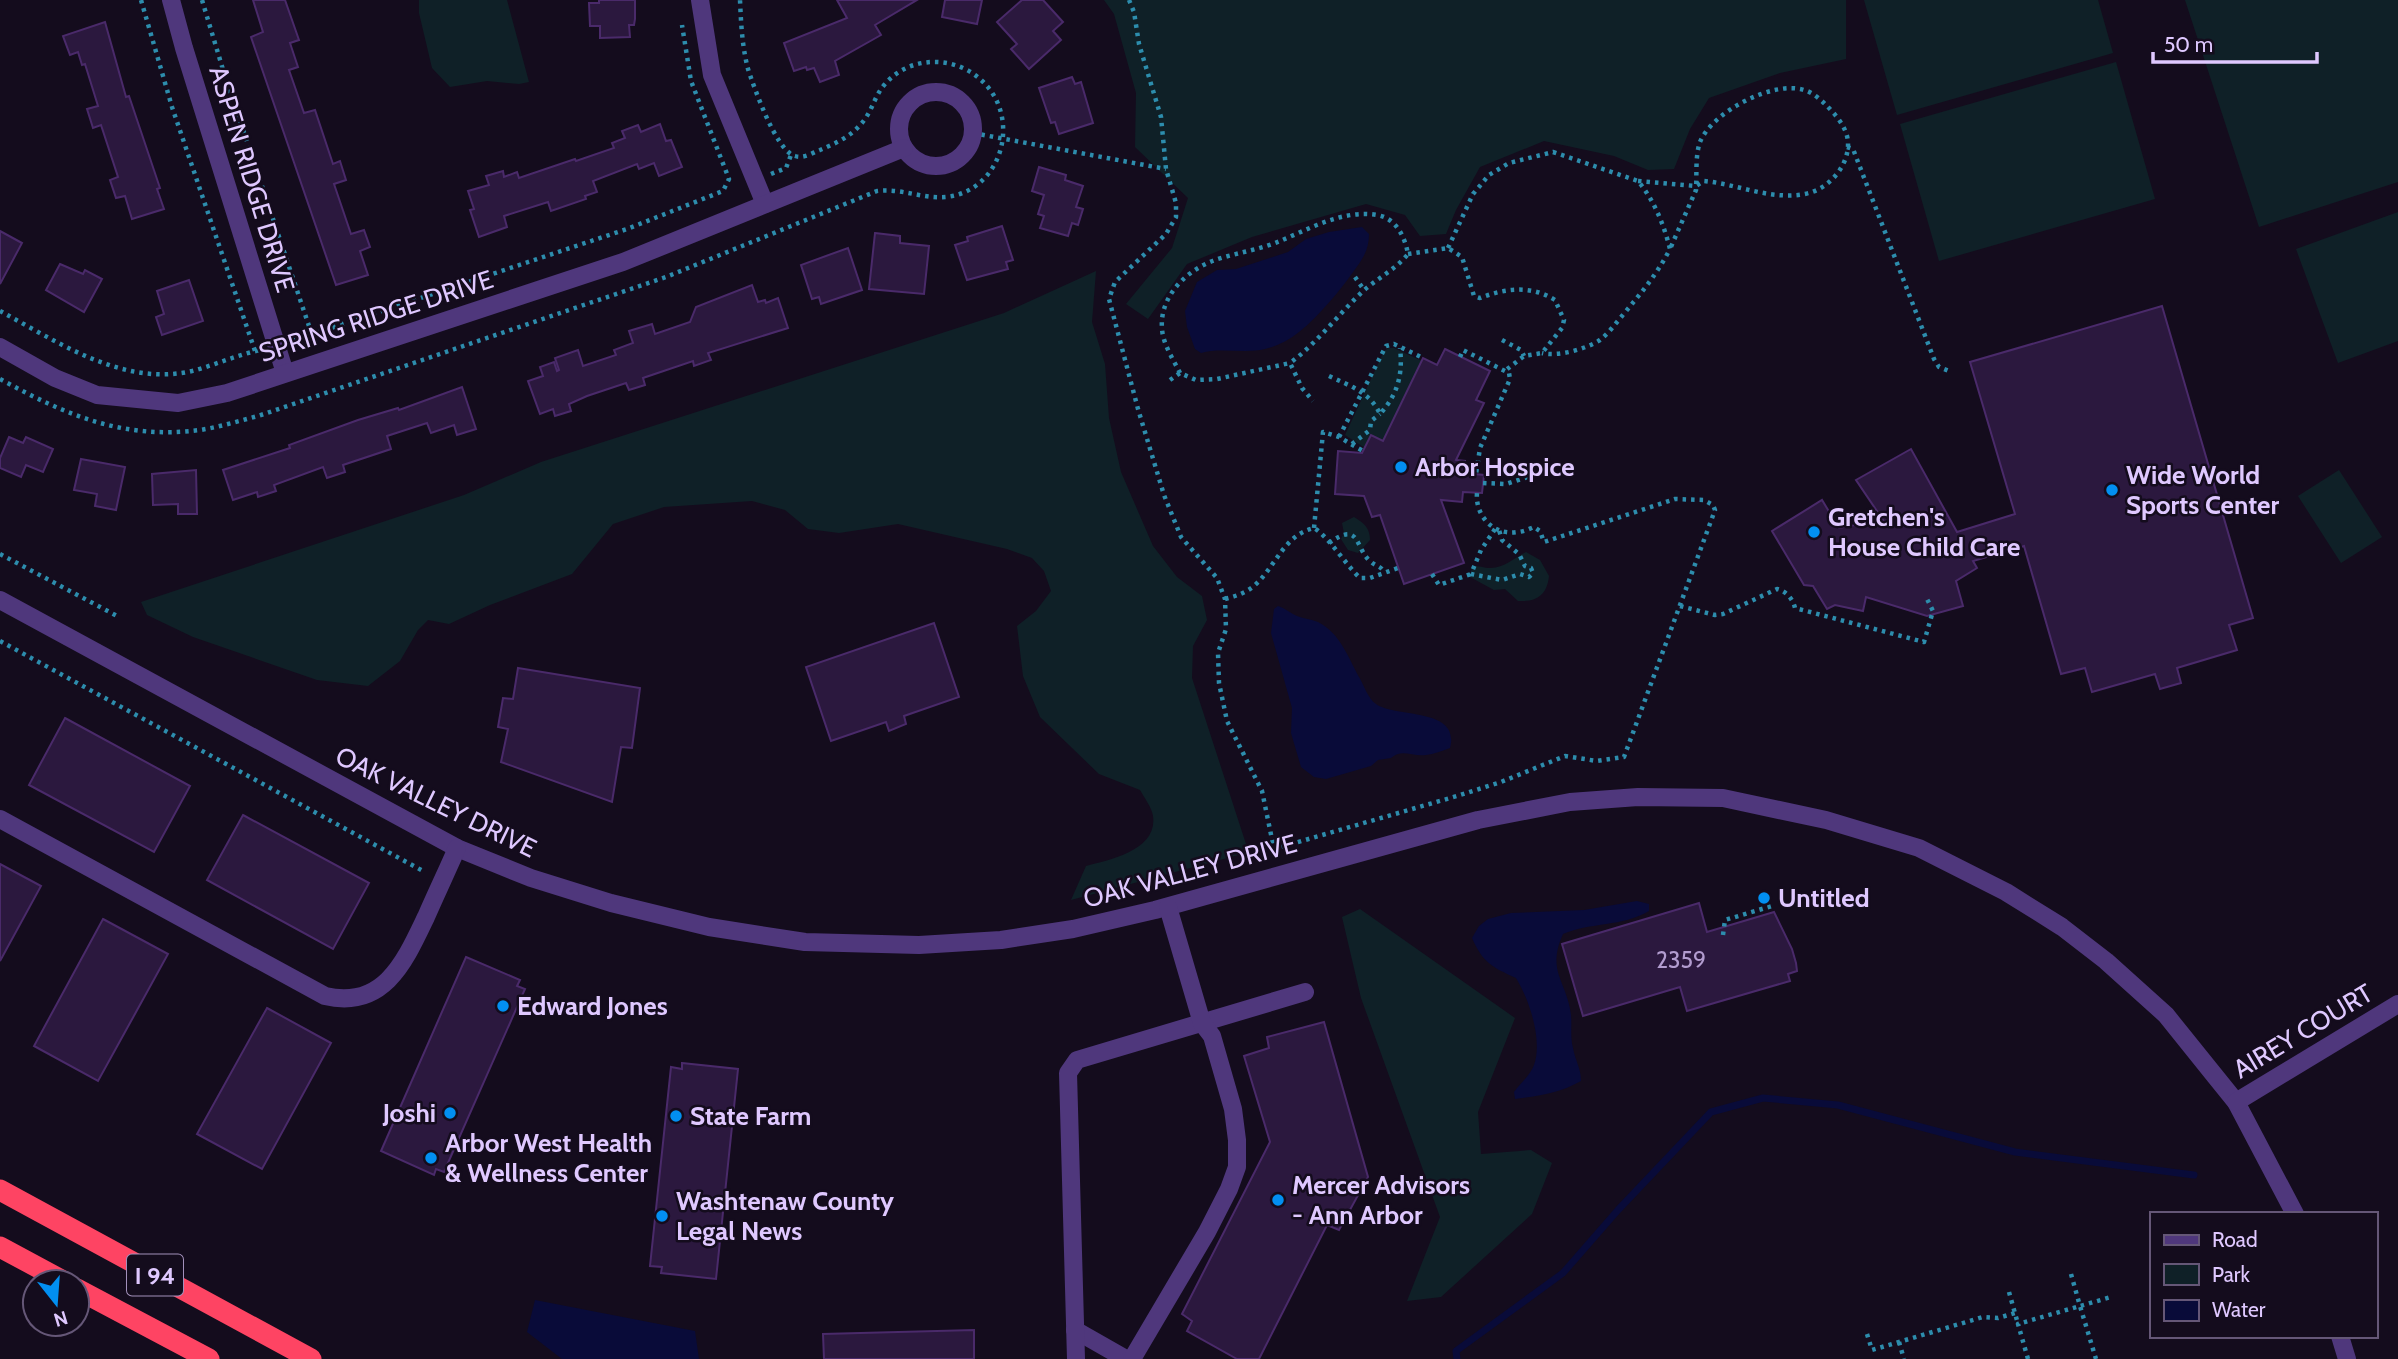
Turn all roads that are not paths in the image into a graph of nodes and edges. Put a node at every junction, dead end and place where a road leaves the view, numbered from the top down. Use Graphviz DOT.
graph roads {
  1 [pos="171,0"];
  2 [pos="701,0"];
  3 [pos="904,148"];
  4 [pos="765,204"];
  5 [pos="0,347"];
  6 [pos="285,373"];
  7 [pos="0,600"];
  8 [pos="0,819"];
  9 [pos="457,848"];
  10 [pos="1168,907"];
  11 [pos="1305,992"];
  12 [pos="2398,1004"];
  13 [pos="1202,1023"];
  14 [pos="2236,1102"];
  15 [pos="0,1190"];
  16 [pos="2294,1212"];
  17 [pos="0,1247"];
  18 [pos="39,1268"];
  19 [pos="91,1296"];
  20 [pos="1075,1330"];
  21 [pos="2341,1338"];
  22 [pos="209,1359"];
  23 [pos="311,1359"];
  24 [pos="1076,1359"];
  25 [pos="1126,1359"];
  26 [pos="1132,1359"];
  27 [pos="2347,1359"];
  1 -- 6 [label="street, ASPEN RIDGE DRIVE"];
  2 -- 4 [label="street"];
  3 -- 3 [label="street"];
  3 -- 4 [label="street, SPRING RIDGE DRIVE"];
  4 -- 6 [label="street, SPRING RIDGE DRIVE"];
  5 -- 6 [label="street, SPRING RIDGE DRIVE"];
  7 -- 9 [label="street, OAK VALLEY DRIVE"];
  8 -- 9 [label="street"];
  9 -- 10 [label="street, OAK VALLEY DRIVE"];
  10 -- 13 [label="street"];
  10 -- 14 [label="street, OAK VALLEY DRIVE"];
  11 -- 13 [label="street"];
  12 -- 14 [label="street, AIREY COURT"];
  13 -- 20 [label="street"];
  13 -- 26 [label="street"];
  14 -- 16 [label="street, OAK VALLEY DRIVE"];
  15 -- 23 [label="highway, I 94"];
  17 -- 18 [label="highway"];
  19 -- 22 [label="highway, I 94"];
  20 -- 24 [label="street"];
  20 -- 25 [label="street"];
  21 -- 27 [label="street"];
}
